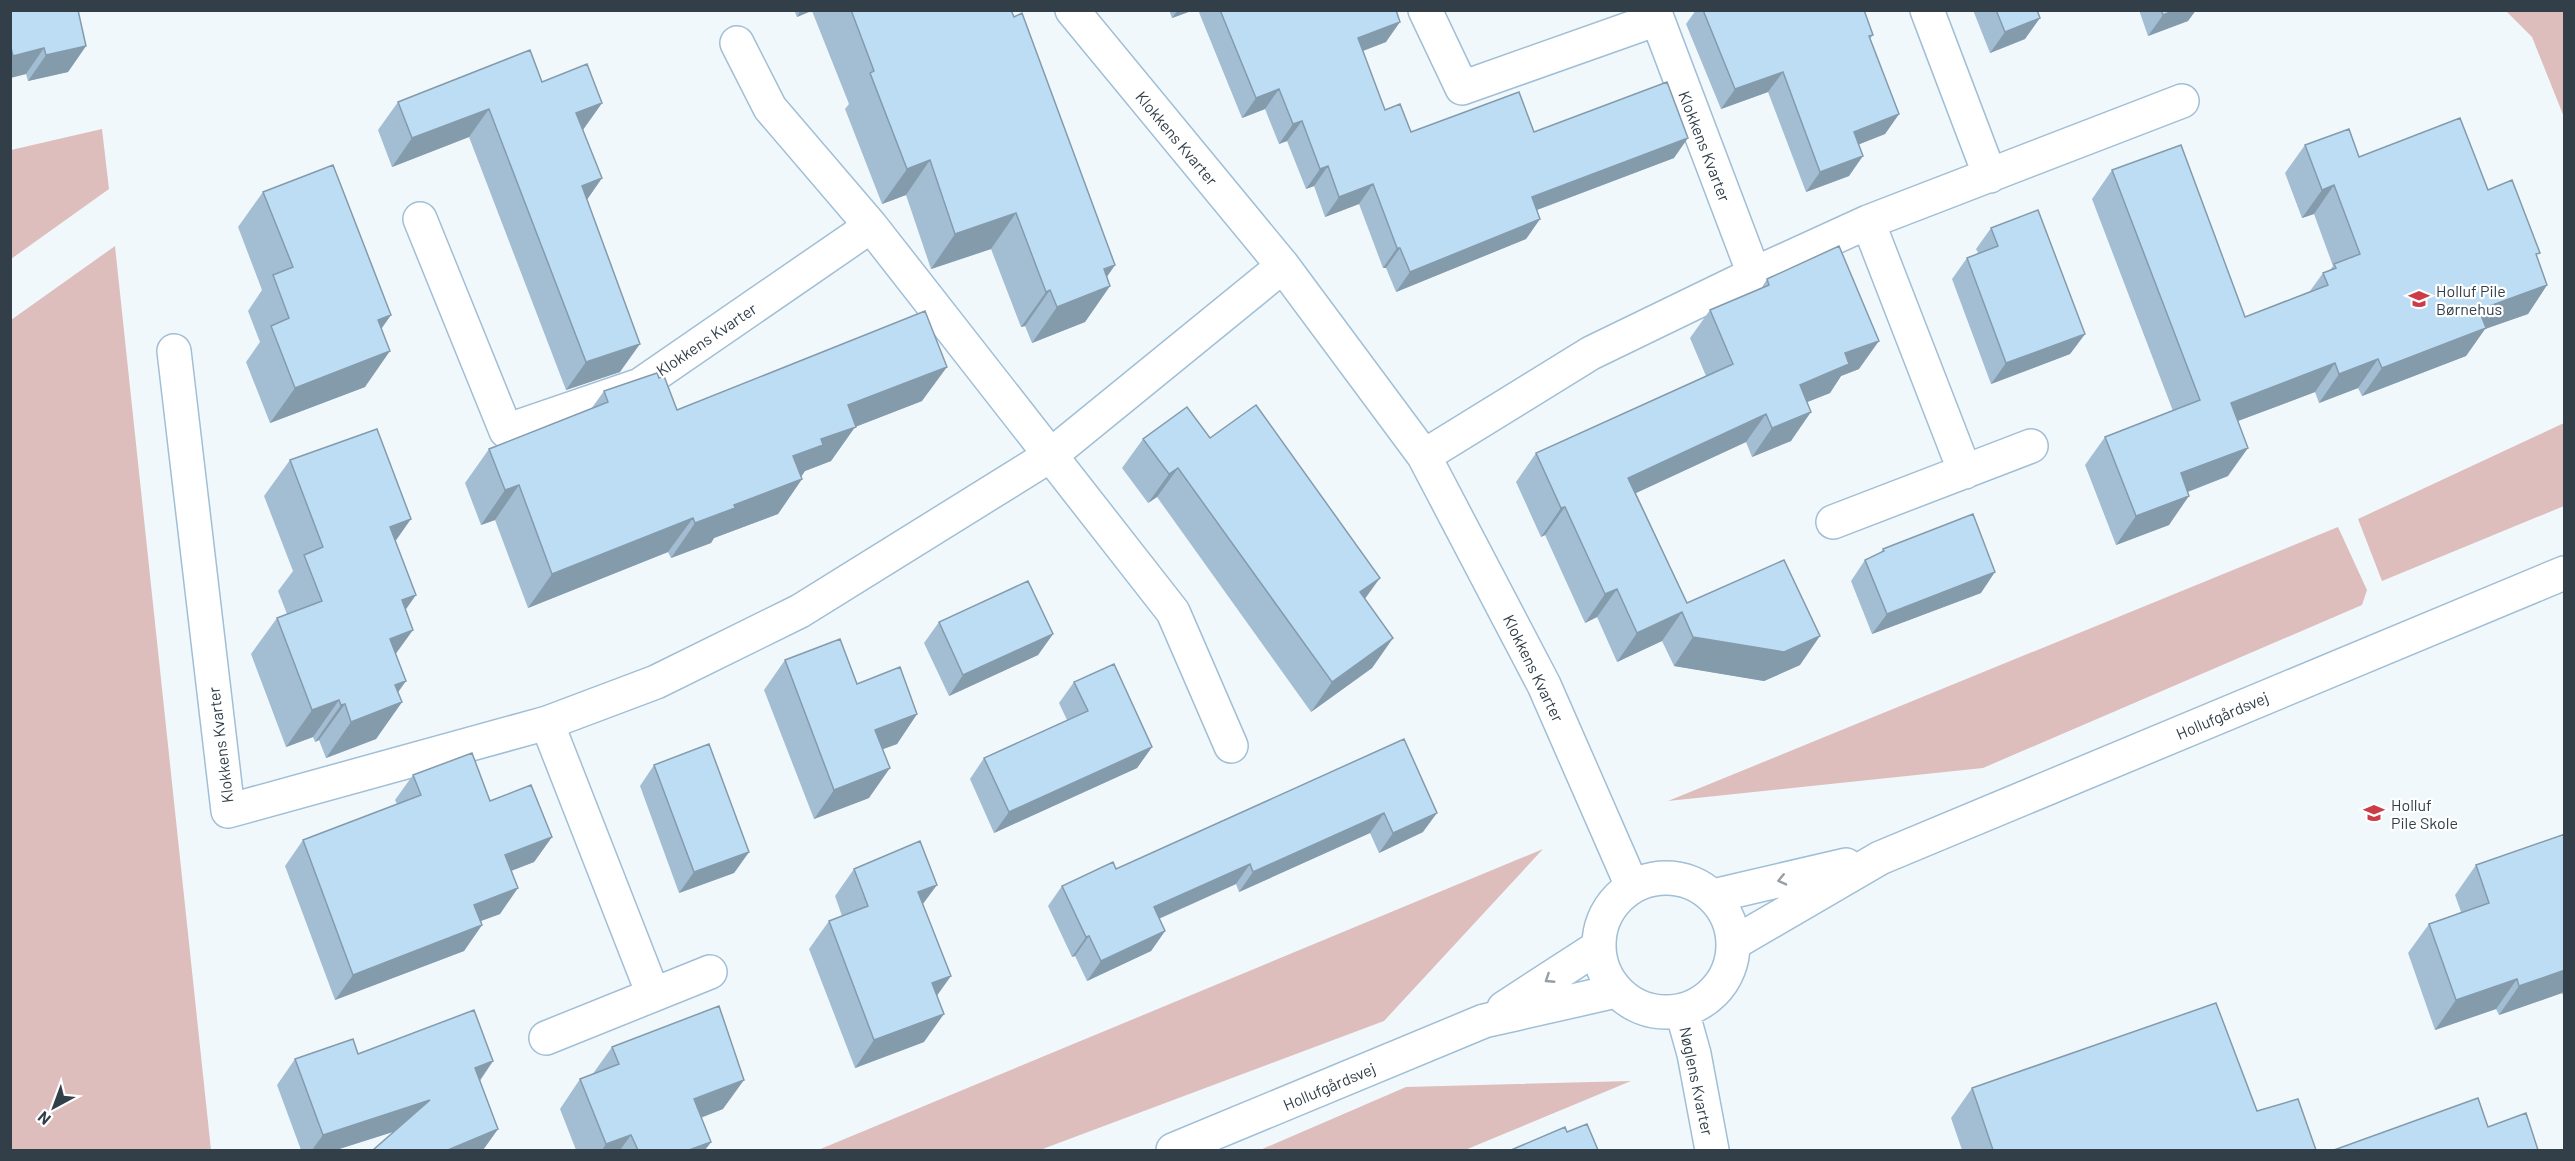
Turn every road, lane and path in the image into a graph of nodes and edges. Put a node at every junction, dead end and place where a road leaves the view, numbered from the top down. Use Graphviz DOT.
graph roads {
  1 [pos="1072,10"];
  2 [pos="1425,10"];
  3 [pos="1927,10"];
  4 [pos="1655,15"];
  5 [pos="737,43"];
  6 [pos="2182,101"];
  7 [pos="1990,176"];
  8 [pos="420,219"];
  9 [pos="1868,222"];
  10 [pos="871,226"];
  11 [pos="1283,266"];
  12 [pos="1754,274"];
  13 [pos="174,351"];
  14 [pos="2031,446"];
  15 [pos="1051,455"];
  16 [pos="1424,456"];
  17 [pos="1965,472"];
  18 [pos="1833,522"];
  19 [pos="2565,573"];
  20 [pos="547,723"];
  21 [pos="1231,746"];
  22 [pos="1880,858"];
  23 [pos="1632,886"];
  24 [pos="1713,896"];
  25 [pos="1734,943"];
  26 [pos="1598,947"];
  27 [pos="710,972"];
  28 [pos="1616,991"];
  29 [pos="653,994"];
  30 [pos="1682,1011"];
  31 [pos="1484,1021"];
  32 [pos="546,1038"];
  33 [pos="1173,1150"];
  34 [pos="1712,1150"];
  1 -- 11 [label="street, Klokkens Kvarter"];
  2 -- 4 [label="street, Klokkens Kvarter"];
  3 -- 7 [label="street"];
  4 -- 12 [label="street, Klokkens Kvarter"];
  5 -- 10 [label="street"];
  6 -- 7 [label="street"];
  7 -- 9 [label="street"];
  8 -- 10 [label="street, Klokkens Kvarter"];
  9 -- 12 [label="street"];
  9 -- 17 [label="street"];
  10 -- 15 [label="street"];
  11 -- 15 [label="street, Klokkens Kvarter"];
  11 -- 16 [label="street, Klokkens Kvarter"];
  12 -- 16 [label="street"];
  13 -- 20 [label="street, Klokkens Kvarter"];
  14 -- 17 [label="street"];
  15 -- 20 [label="street, Klokkens Kvarter"];
  15 -- 21 [label="street"];
  16 -- 23 [label="street, Klokkens Kvarter"];
  17 -- 18 [label="street"];
  19 -- 22 [label="street, Hollufgårdsvej"];
  20 -- 29 [label="street"];
  22 -- 24 [label="street, Hollufgårdsvej, one-way"];
  22 -- 25 [label="street, Hollufgårdsvej"];
  23 -- 24 [label="street"];
  23 -- 26 [label="street"];
  24 -- 25 [label="street"];
  25 -- 30 [label="street"];
  26 -- 28 [label="street"];
  26 -- 31 [label="street, Hollufgårdsvej, one-way"];
  27 -- 29 [label="street"];
  28 -- 30 [label="street"];
  28 -- 31 [label="street, Hollufgårdsvej"];
  29 -- 32 [label="street"];
  30 -- 34 [label="street, Nøglens Kvarter"];
  31 -- 33 [label="street, Hollufgårdsvej"];
}
